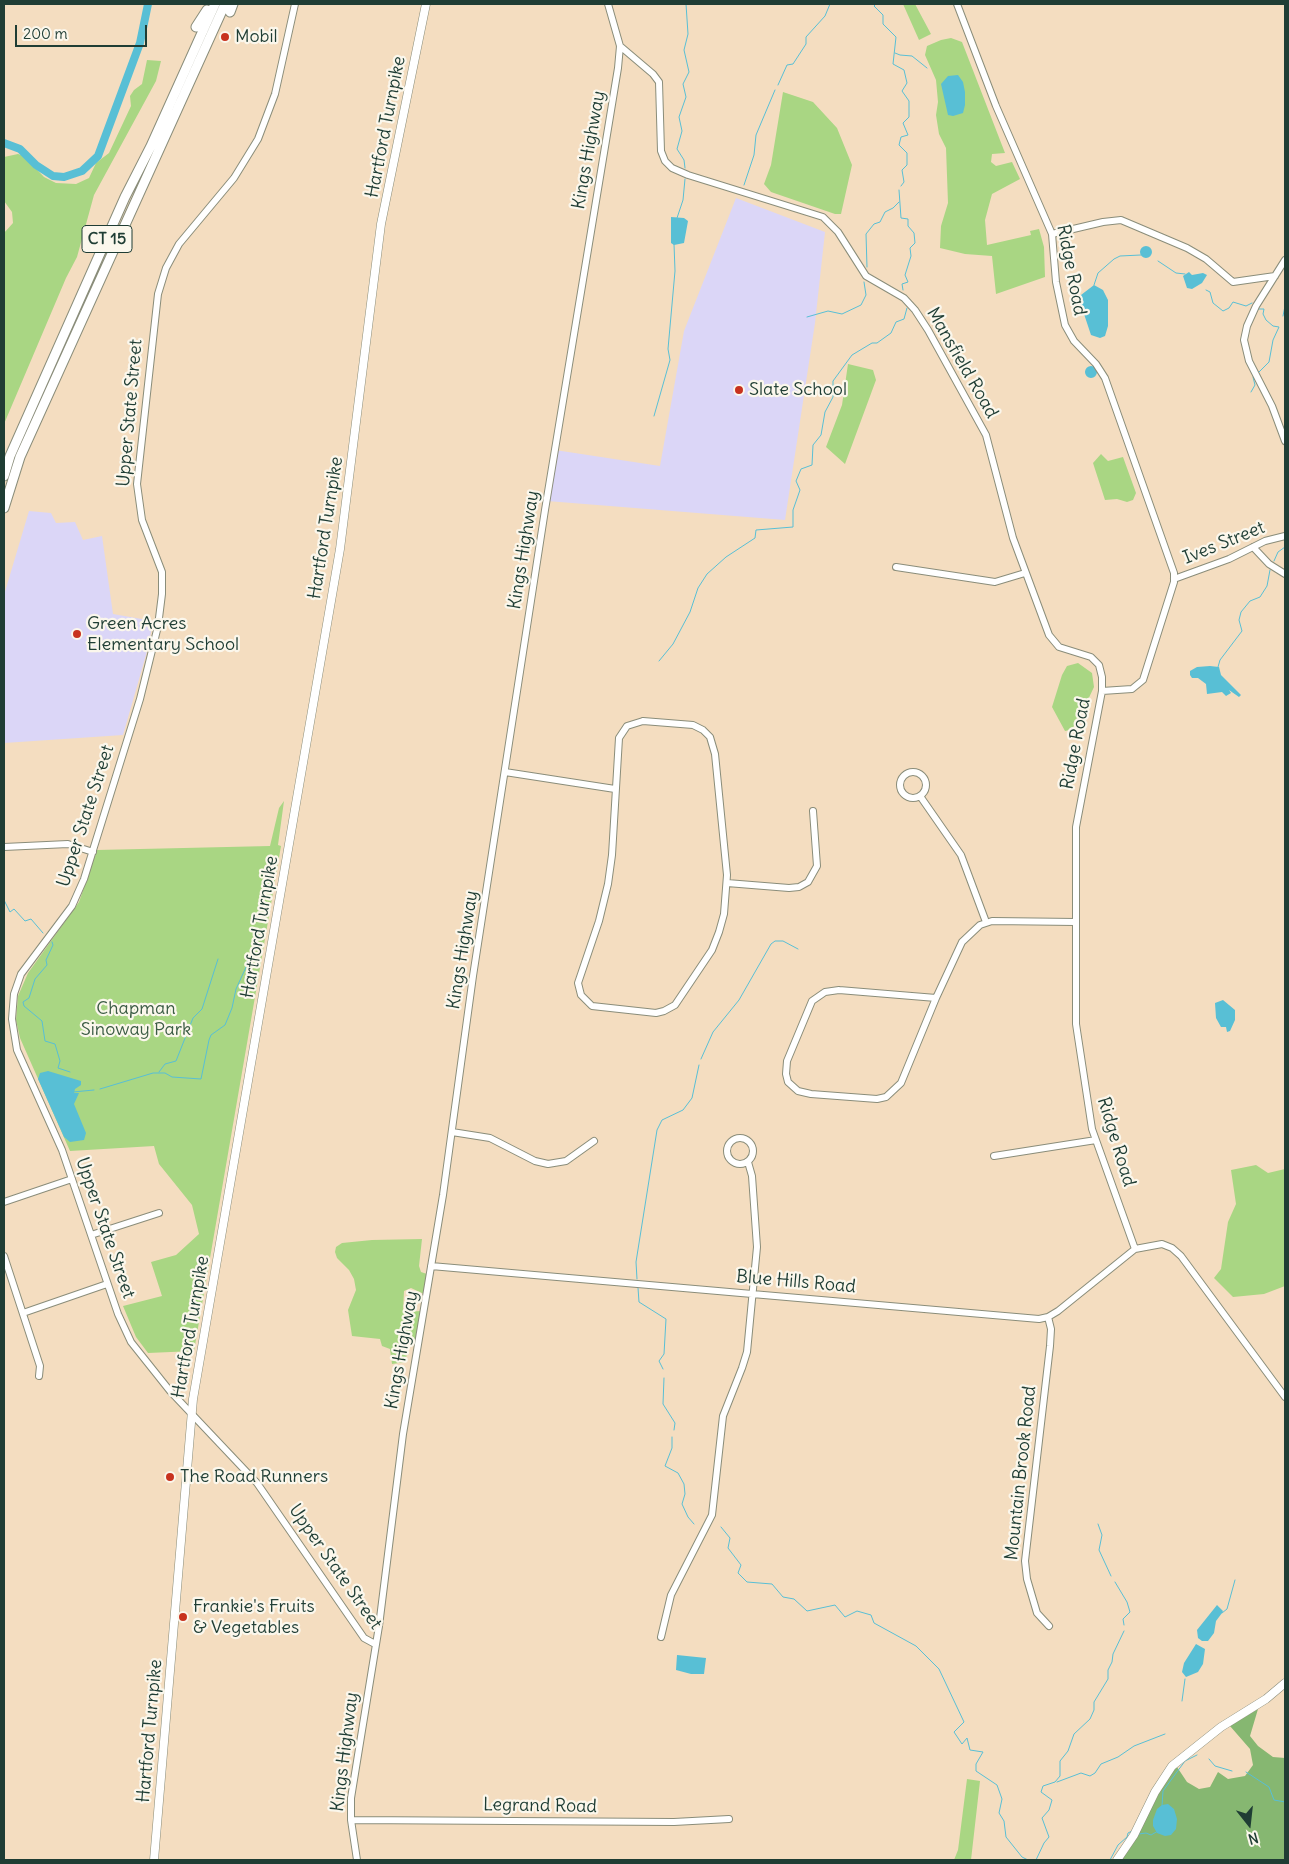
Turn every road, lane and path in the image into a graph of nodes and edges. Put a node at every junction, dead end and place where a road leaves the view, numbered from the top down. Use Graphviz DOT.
graph roads {
  1 [pos="213,4"];
  2 [pos="225,4"];
  3 [pos="295,4"];
  4 [pos="426,4"];
  5 [pos="608,4"];
  6 [pos="957,4"];
  7 [pos="196,27"];
  8 [pos="620,46"];
  9 [pos="195,87"];
  10 [pos="163,102"];
  11 [pos="166,136"];
  12 [pos="151,146"];
  13 [pos="1052,234"];
  14 [pos="1285,260"];
  15 [pos="1275,276"];
  16 [pos="1285,440"];
  17 [pos="4,476"];
  18 [pos="4,508"];
  19 [pos="1285,536"];
  20 [pos="1253,547"];
  21 [pos="896,567"];
  22 [pos="1025,573"];
  23 [pos="1285,574"];
  24 [pos="1174,579"];
  25 [pos="1102,691"];
  26 [pos="505,772"];
  27 [pos="615,789"];
  28 [pos="920,796"];
  29 [pos="814,811"];
  30 [pos="4,847"];
  31 [pos="93,852"];
  32 [pos="727,883"];
  33 [pos="986,922"];
  34 [pos="1076,922"];
  35 [pos="936,998"];
  36 [pos="452,1132"];
  37 [pos="1096,1140"];
  38 [pos="594,1142"];
  39 [pos="994,1156"];
  40 [pos="748,1162"];
  41 [pos="72,1179"];
  42 [pos="4,1202"];
  43 [pos="159,1214"];
  44 [pos="91,1235"];
  45 [pos="1136,1249"];
  46 [pos="4,1256"];
  47 [pos="431,1266"];
  48 [pos="107,1284"];
  49 [pos="752,1294"];
  50 [pos="23,1313"];
  51 [pos="1048,1317"];
  52 [pos="39,1376"];
  53 [pos="1285,1397"];
  54 [pos="192,1412"];
  55 [pos="1049,1626"];
  56 [pos="661,1637"];
  57 [pos="375,1644"];
  58 [pos="1285,1683"];
  59 [pos="351,1820"];
  60 [pos="729,1820"];
  61 [pos="154,1860"];
  62 [pos="357,1860"];
  63 [pos="1116,1860"];
  1 -- 7 [label="highway"];
  1 -- 12 [label="highway, CT 15"];
  2 -- 11 [label="highway, CT 15"];
  3 -- 31 [label="street, Upper State Street"];
  4 -- 54 [label="main road, Hartford Turnpike"];
  5 -- 8 [label="street"];
  6 -- 13 [label="street, Ridge Road"];
  8 -- 22 [label="street, Mansfield Road"];
  8 -- 26 [label="street, Kings Highway"];
  9 -- 11 [label="highway"];
  10 -- 12 [label="highway"];
  11 -- 18 [label="highway, CT 15"];
  12 -- 17 [label="highway, CT 15"];
  13 -- 15 [label="street"];
  13 -- 24 [label="street, Ridge Road"];
  14 -- 15 [label="street"];
  15 -- 16 [label="street"];
  19 -- 20 [label="street, Ives Street"];
  20 -- 23 [label="street"];
  20 -- 24 [label="street, Ives Street"];
  21 -- 22 [label="street"];
  22 -- 25 [label="street, Mansfield Road"];
  24 -- 25 [label="street, Ridge Road"];
  25 -- 34 [label="street, Ridge Road"];
  26 -- 27 [label="street"];
  26 -- 36 [label="street, Kings Highway"];
  27 -- 32 [label="street"];
  27 -- 32 [label="street"];
  28 -- 28 [label="street"];
  28 -- 33 [label="street"];
  29 -- 32 [label="street"];
  30 -- 31 [label="street"];
  31 -- 41 [label="street, Upper State Street"];
  33 -- 34 [label="street"];
  33 -- 35 [label="street"];
  34 -- 37 [label="street, Ridge Road"];
  35 -- 35 [label="street"];
  36 -- 38 [label="street"];
  36 -- 47 [label="street, Kings Highway"];
  37 -- 39 [label="street"];
  37 -- 45 [label="street, Ridge Road"];
  40 -- 40 [label="street"];
  40 -- 49 [label="street"];
  41 -- 42 [label="street"];
  41 -- 44 [label="street, Upper State Street"];
  43 -- 44 [label="street"];
  44 -- 48 [label="street, Upper State Street"];
  45 -- 51 [label="street"];
  45 -- 53 [label="street"];
  46 -- 50 [label="street"];
  47 -- 49 [label="street, Blue Hills Road"];
  47 -- 57 [label="street, Kings Highway"];
  48 -- 50 [label="street"];
  48 -- 54 [label="street, Upper State Street"];
  49 -- 51 [label="street, Blue Hills Road"];
  49 -- 56 [label="street"];
  50 -- 52 [label="street"];
  51 -- 55 [label="street, Mountain Brook Road"];
  54 -- 57 [label="street, Upper State Street"];
  54 -- 61 [label="main road, Hartford Turnpike"];
  57 -- 59 [label="street, Kings Highway"];
  58 -- 63 [label="main road"];
  59 -- 60 [label="street, Legrand Road"];
  59 -- 62 [label="street, Kings Highway"];
}
